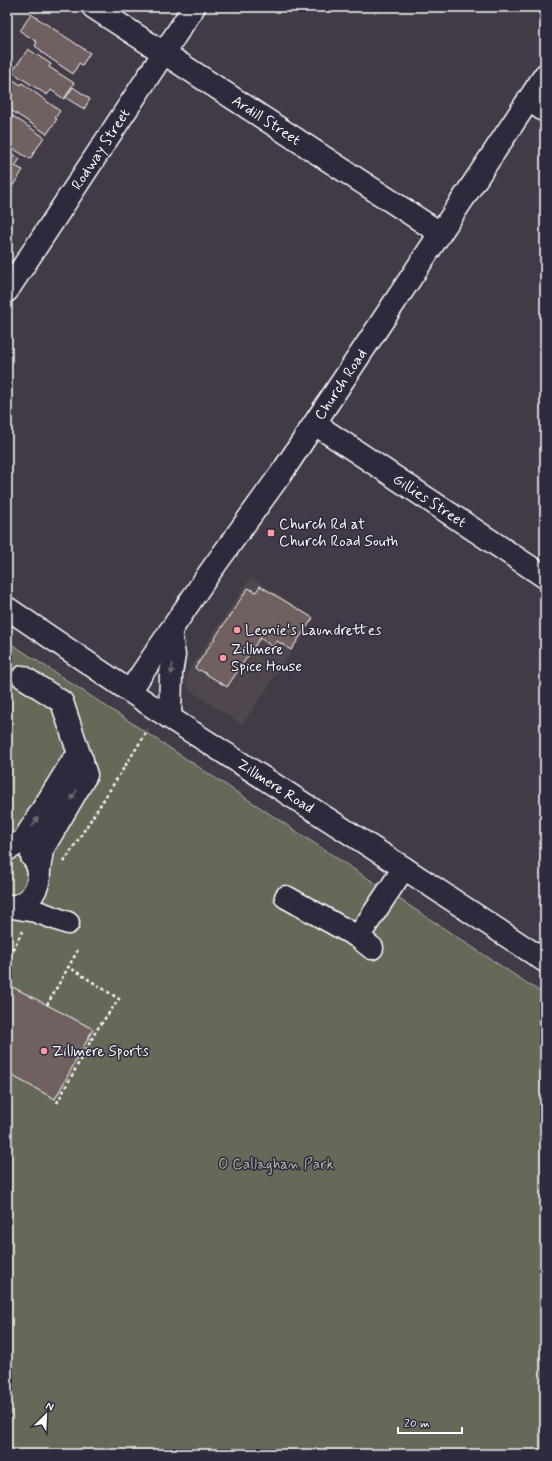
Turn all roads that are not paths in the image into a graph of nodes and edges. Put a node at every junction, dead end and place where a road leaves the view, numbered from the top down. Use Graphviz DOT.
graph roads {
  1 [pos="93,7"];
  2 [pos="194,7"];
  3 [pos="164,53"];
  4 [pos="545,75"];
  5 [pos="537,106"];
  6 [pos="440,233"];
  7 [pos="7,291"];
  8 [pos="315,424"];
  9 [pos="545,576"];
  10 [pos="7,608"];
  11 [pos="170,631"];
  12 [pos="23,678"];
  13 [pos="130,690"];
  14 [pos="170,718"];
  15 [pos="82,760"];
  16 [pos="8,849"];
  17 [pos="404,868"];
  18 [pos="38,878"];
  19 [pos="286,897"];
  20 [pos="10,907"];
  21 [pos="545,961"];
  1 -- 3 [label="street, Ardill Street"];
  2 -- 3 [label="street, Rodway Street"];
  3 -- 6 [label="street, Ardill Street"];
  3 -- 7 [label="street, Rodway Street"];
  4 -- 5 [label="street, Church Road"];
  5 -- 6 [label="street, Church Road"];
  6 -- 8 [label="street, Church Road"];
  8 -- 9 [label="street, Gillies Street"];
  8 -- 11 [label="street, Church Road"];
  10 -- 13 [label="street, Zillmere Road"];
  11 -- 13 [label="street, Church Road"];
  11 -- 14 [label="street, one-way"];
  12 -- 15 [label="street"];
  13 -- 14 [label="street, Zillmere Road"];
  14 -- 17 [label="street, Zillmere Road"];
  16 -- 15 [label="street, one-way"];
  15 -- 18 [label="street, one-way"];
  16 -- 18 [label="street"];
  17 -- 19 [label="street"];
  17 -- 21 [label="street, Zillmere Road"];
  18 -- 20 [label="street"];
  18 -- 20 [label="street"];
}
